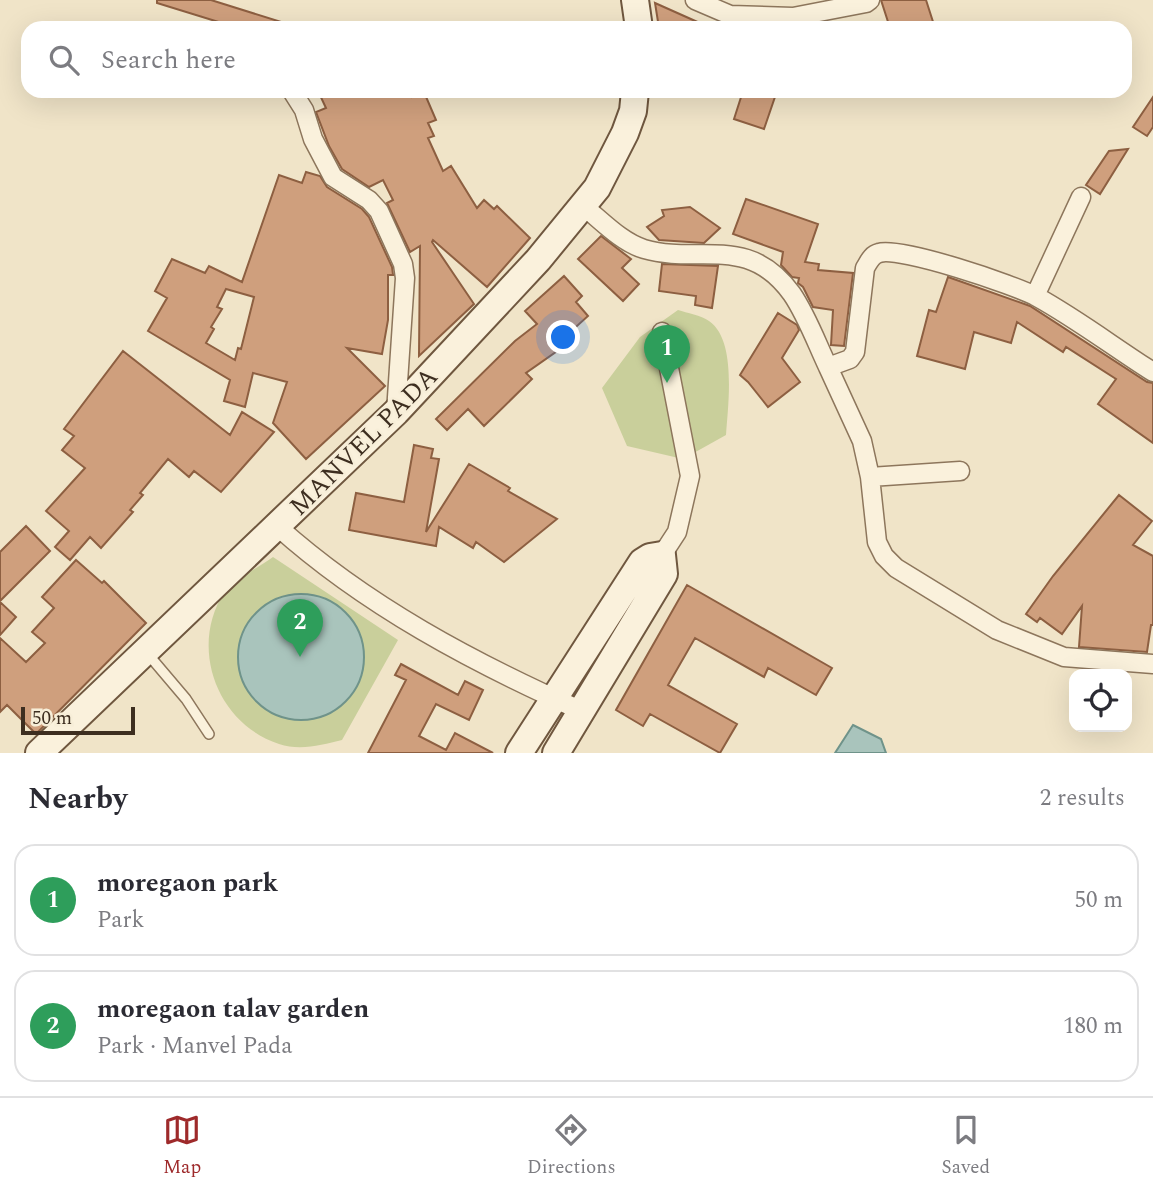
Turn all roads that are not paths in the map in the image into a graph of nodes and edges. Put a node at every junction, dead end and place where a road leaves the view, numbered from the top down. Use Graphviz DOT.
graph roads {
  1 [pos="635,0"];
  2 [pos="695,0"];
  3 [pos="870,0"];
  4 [pos="638,21"];
  5 [pos="296,98"];
  6 [pos="634,98"];
  7 [pos="1080,197"];
  8 [pos="582,205"];
  9 [pos="1035,296"];
  10 [pos="662,332"];
  11 [pos="828,367"];
  12 [pos="1153,373"];
  13 [pos="397,412"];
  14 [pos="960,471"];
  15 [pos="870,477"];
  16 [pos="277,526"];
  17 [pos="662,555"];
  18 [pos="146,651"];
  19 [pos="1153,664"];
  20 [pos="553,698"];
  21 [pos="582,710"];
  22 [pos="209,734"];
  23 [pos="39,753"];
  24 [pos="519,753"];
  25 [pos="556,753"];
  1 -- 4 [label="main road"];
  2 -- 3 [label="street"];
  5 -- 13 [label="street"];
  6 -- 8 [label="main road, MANVEL PADA"];
  7 -- 9 [label="street"];
  8 -- 11 [label="street"];
  8 -- 13 [label="main road, MANVEL PADA"];
  9 -- 11 [label="street"];
  9 -- 12 [label="street"];
  10 -- 17 [label="street"];
  11 -- 15 [label="street"];
  13 -- 16 [label="main road, MANVEL PADA"];
  14 -- 15 [label="street"];
  15 -- 19 [label="street"];
  16 -- 18 [label="main road, MANVEL PADA"];
  16 -- 20 [label="street"];
  17 -- 20 [label="main road"];
  17 -- 21 [label="main road"];
  18 -- 22 [label="lane"];
  18 -- 23 [label="main road, MANVEL PADA"];
  20 -- 21 [label="street"];
  20 -- 24 [label="main road"];
  21 -- 25 [label="main road"];
}
